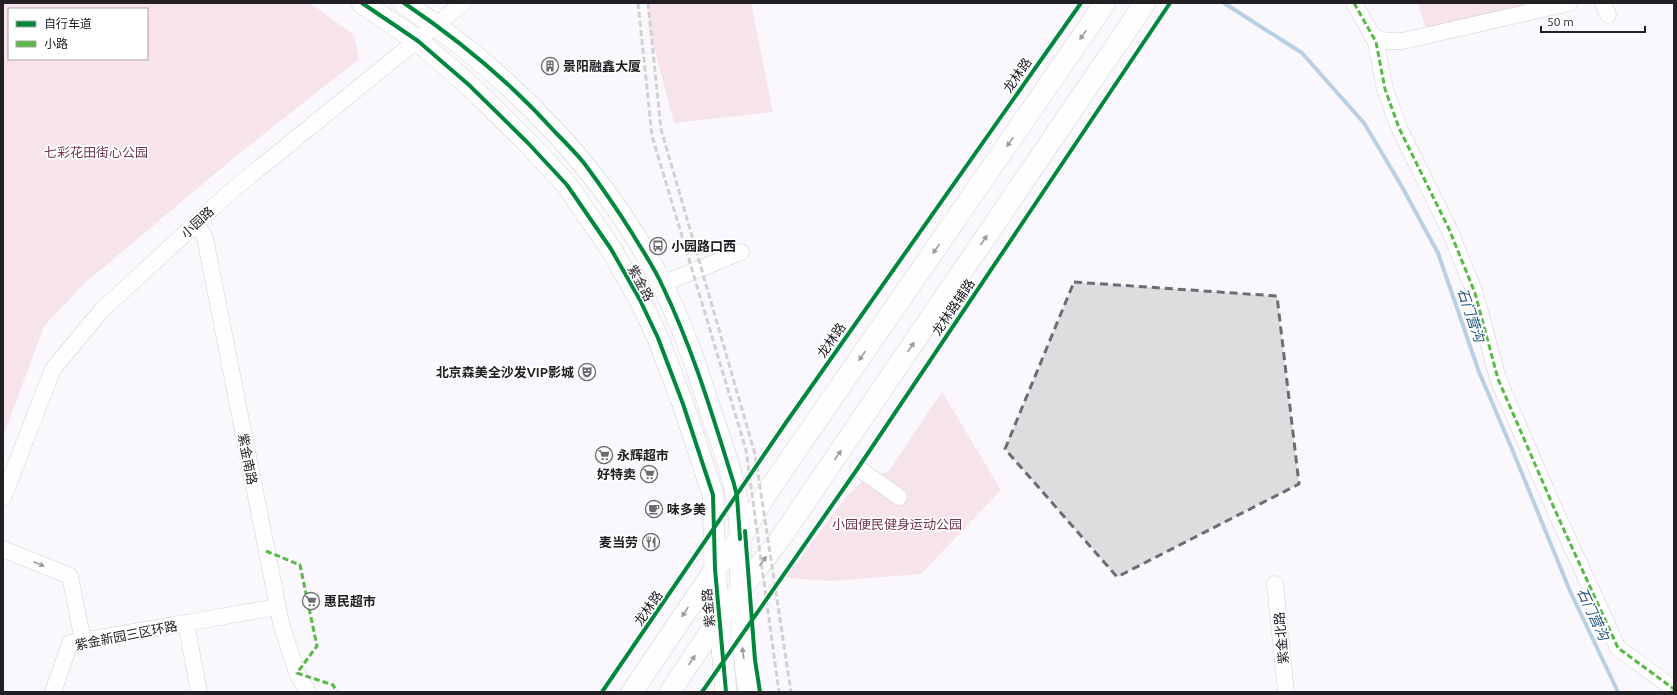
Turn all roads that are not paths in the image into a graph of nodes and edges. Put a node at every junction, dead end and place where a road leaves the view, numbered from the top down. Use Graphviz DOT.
graph roads {
  1 [pos="362,3"];
  2 [pos="404,3"];
  3 [pos="463,3"];
  4 [pos="1145,3"];
  5 [pos="1354,3"];
  6 [pos="1569,3"];
  7 [pos="1101,5"];
  8 [pos="436,25"];
  9 [pos="1373,37"];
  10 [pos="418,41"];
  11 [pos="196,223"];
  12 [pos="741,252"];
  13 [pos="662,284"];
  14 [pos="858,468"];
  15 [pos="899,497"];
  16 [pos="3,498"];
  17 [pos="740,539"];
  18 [pos="3,549"];
  19 [pos="715,568"];
  20 [pos="1275,584"];
  21 [pos="740,592"];
  22 [pos="278,608"];
  23 [pos="718,620"];
  24 [pos="186,623"];
  25 [pos="83,641"];
  26 [pos="1674,689"];
  27 [pos="52,692"];
  28 [pos="200,692"];
  29 [pos="308,692"];
  30 [pos="632,692"];
  31 [pos="670,692"];
  32 [pos="726,692"];
  33 [pos="749,692"];
  34 [pos="1286,692"];
  1 -- 10 [label="main road, 紫金路"];
  2 -- 8 [label="main road, 紫金路"];
  3 -- 8 [label="street, 小园路"];
  21 -- 4 [label="main road, one-way"];
  5 -- 9 [label="street"];
  6 -- 9 [label="street"];
  7 -- 17 [label="main road, one-way"];
  8 -- 10 [label="street, 小园路"];
  8 -- 13 [label="main road, 紫金路"];
  9 -- 26 [label="street"];
  10 -- 11 [label="street, 小园路"];
  10 -- 19 [label="main road, 紫金路"];
  11 -- 16 [label="street, 小园路"];
  11 -- 22 [label="street, 紫金南路"];
  12 -- 13 [label="street"];
  13 -- 17 [label="main road, 紫金路"];
  14 -- 15 [label="street"];
  17 -- 19 [label="main road"];
  17 -- 21 [label="main road, 紫金路"];
  18 -- 25 [label="street, one-way"];
  19 -- 23 [label="main road, 紫金路"];
  19 -- 30 [label="main road, one-way"];
  20 -- 34 [label="street, 紫金北路"];
  21 -- 23 [label="main road"];
  33 -- 21 [label="main road, 紫金路, one-way"];
  22 -- 24 [label="street"];
  22 -- 29 [label="street, 紫金南路"];
  31 -- 23 [label="main road, one-way"];
  23 -- 32 [label="main road, 紫金路"];
  24 -- 25 [label="street, 紫金新园三区环路"];
  24 -- 28 [label="street, 紫金新园三区环路"];
  25 -- 27 [label="street, 紫金新园三区环路"];
}
